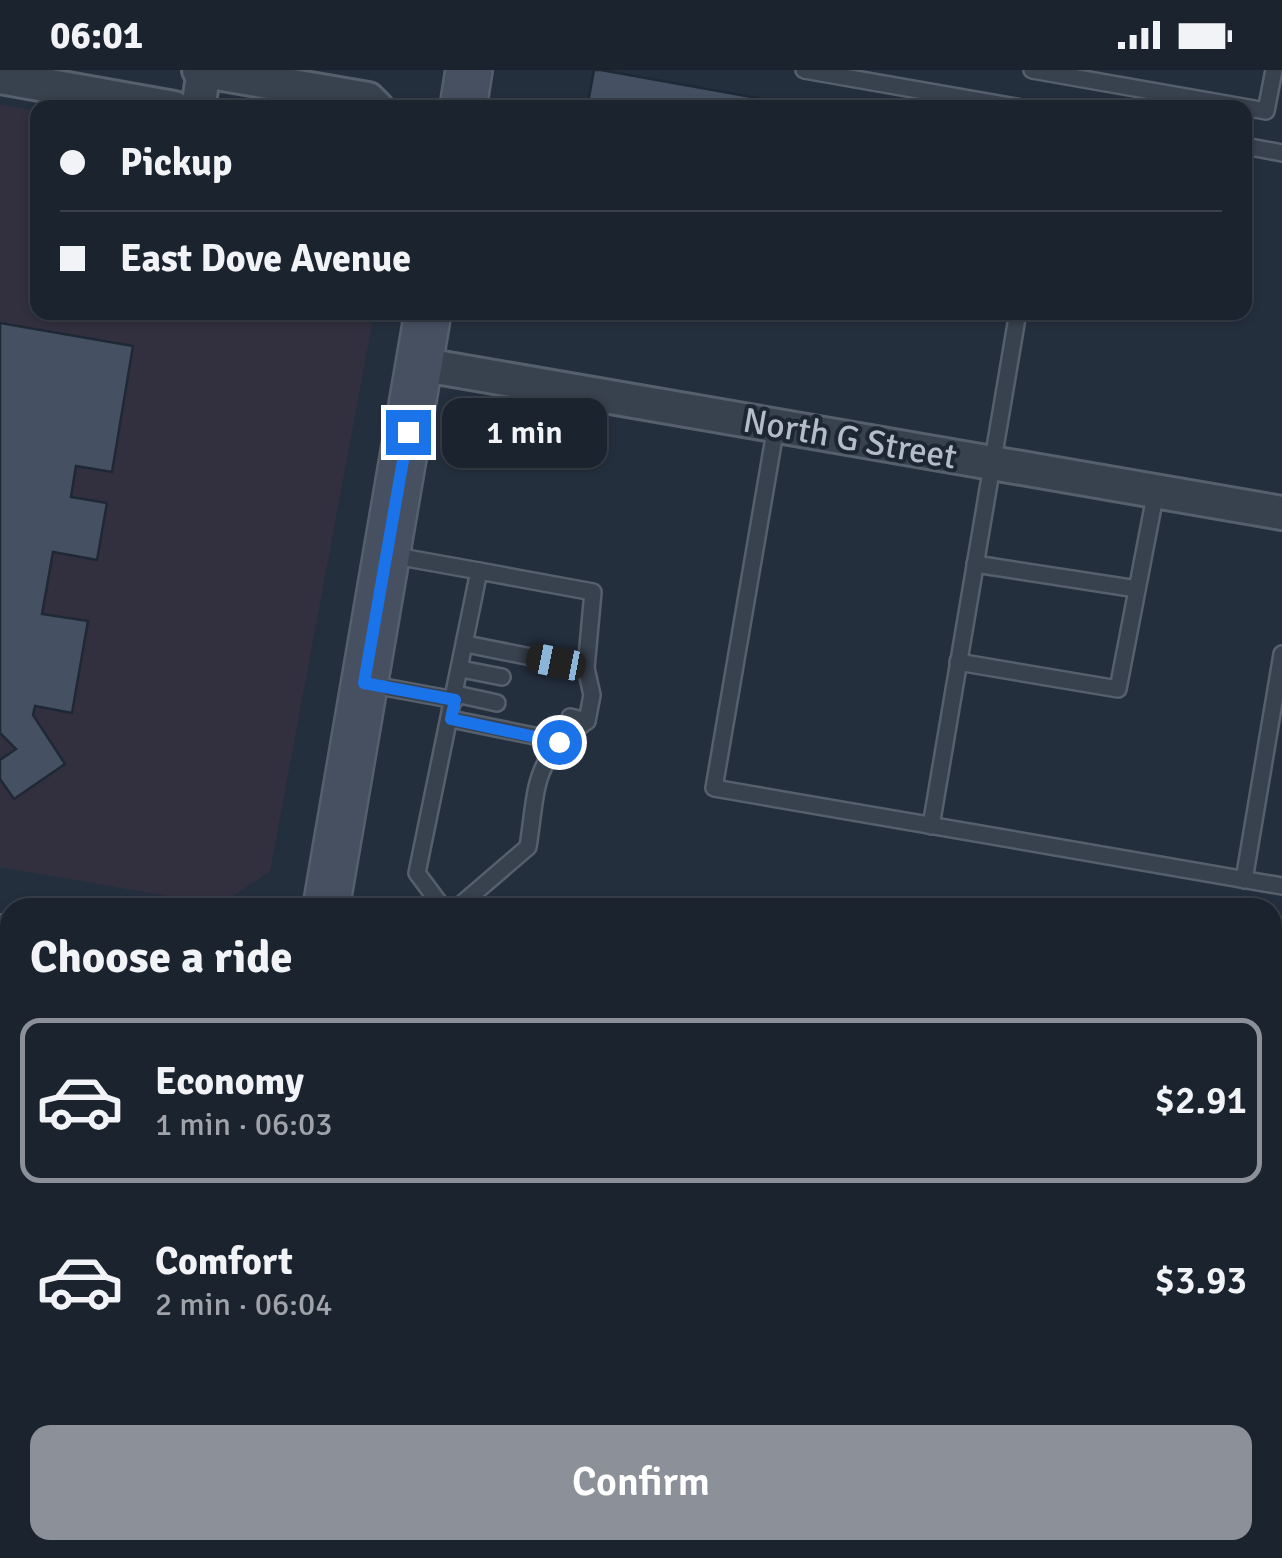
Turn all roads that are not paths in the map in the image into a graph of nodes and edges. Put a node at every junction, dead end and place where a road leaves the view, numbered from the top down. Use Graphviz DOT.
graph roads {
  1 [pos="202,70"];
  2 [pos="469,70"];
  3 [pos="804,70"];
  4 [pos="1032,70"];
  5 [pos="1274,70"];
  6 [pos="0,78"];
  7 [pos="99,82"];
  8 [pos="151,100"];
  9 [pos="199,100"];
  10 [pos="369,100"];
  11 [pos="464,100"];
  12 [pos="976,100"];
  13 [pos="1208,100"];
  14 [pos="1252,108"];
  15 [pos="1252,147"];
  16 [pos="1282,152"];
  17 [pos="427,320"];
  18 [pos="1017,320"];
  19 [pos="419,364"];
  20 [pos="776,426"];
  21 [pos="992,462"];
  22 [pos="1156,491"];
  23 [pos="1282,513"];
  24 [pos="386,554"];
  25 [pos="975,564"];
  26 [pos="479,570"];
  27 [pos="1137,589"];
  28 [pos="466,644"];
  29 [pos="1282,654"];
  30 [pos="958,662"];
  31 [pos="586,668"];
  32 [pos="461,669"];
  33 [pos="502,677"];
  34 [pos="364,683"];
  35 [pos="575,691"];
  36 [pos="592,695"];
  37 [pos="456,697"];
  38 [pos="498,704"];
  39 [pos="570,717"];
  40 [pos="451,719"];
  41 [pos="587,721"];
  42 [pos="559,742"];
  43 [pos="930,826"];
  44 [pos="1244,880"];
  45 [pos="1282,886"];
  46 [pos="328,898"];
  47 [pos="436,898"];
  48 [pos="469,898"];
  1 -- 9 [label="street"];
  1 -- 10 [label="street"];
  2 -- 11 [label="main road"];
  3 -- 12 [label="lane"];
  4 -- 13 [label="lane"];
  5 -- 14 [label="lane"];
  6 -- 7 [label="street"];
  7 -- 8 [label="street"];
  15 -- 16 [label="lane"];
  17 -- 19 [label="main road"];
  18 -- 21 [label="lane"];
  19 -- 20 [label="street, North G Street"];
  19 -- 24 [label="main road"];
  20 -- 21 [label="street, North G Street"];
  20 -- 43 [label="lane"];
  21 -- 22 [label="street, North G Street"];
  21 -- 25 [label="lane"];
  22 -- 23 [label="street, North G Street"];
  22 -- 27 [label="lane"];
  24 -- 26 [label="lane"];
  24 -- 34 [label="main road"];
  25 -- 27 [label="lane"];
  25 -- 30 [label="lane"];
  26 -- 28 [label="lane"];
  26 -- 31 [label="lane"];
  27 -- 30 [label="lane"];
  28 -- 31 [label="lane"];
  28 -- 32 [label="lane"];
  29 -- 44 [label="lane"];
  30 -- 43 [label="lane"];
  31 -- 36 [label="lane"];
  32 -- 33 [label="lane"];
  32 -- 37 [label="lane"];
  34 -- 37 [label="lane"];
  34 -- 46 [label="main road"];
  35 -- 36 [label="lane"];
  36 -- 41 [label="lane"];
  37 -- 38 [label="lane"];
  37 -- 40 [label="lane"];
  39 -- 41 [label="lane"];
  40 -- 42 [label="lane"];
  40 -- 47 [label="lane"];
  41 -- 42 [label="lane"];
  42 -- 48 [label="lane"];
  43 -- 44 [label="lane"];
  44 -- 45 [label="lane"];
}
